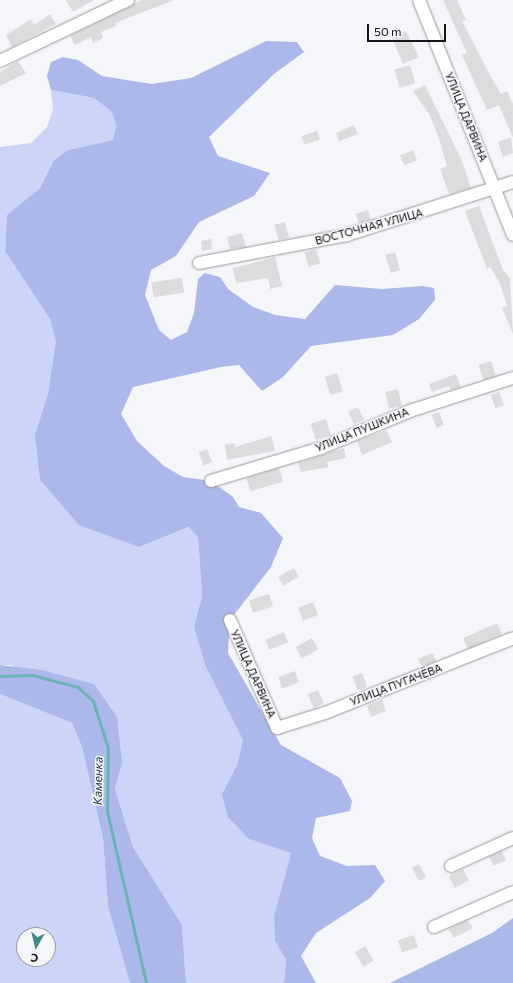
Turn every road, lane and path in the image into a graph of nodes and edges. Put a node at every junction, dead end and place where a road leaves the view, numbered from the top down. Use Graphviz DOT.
graph roads {
  1 [pos="128,0"];
  2 [pos="419,0"];
  3 [pos="0,61"];
  4 [pos="513,182"];
  5 [pos="495,190"];
  6 [pos="513,235"];
  7 [pos="199,263"];
  8 [pos="513,378"];
  9 [pos="211,481"];
  10 [pos="230,620"];
  11 [pos="513,638"];
  12 [pos="277,728"];
  13 [pos="513,838"];
  14 [pos="451,866"];
  15 [pos="513,892"];
  16 [pos="434,927"];
  1 -- 3 [label="street"];
  2 -- 5 [label="street, УЛИЦА ДАРВИНА"];
  4 -- 5 [label="street, ВОСТОЧНАЯ УЛИЦА"];
  5 -- 6 [label="street, УЛИЦА ДАРВИНА"];
  5 -- 7 [label="street, ВОСТОЧНАЯ УЛИЦА"];
  8 -- 9 [label="street, УЛИЦА ПУШКИНА"];
  10 -- 12 [label="street, УЛИЦА ДАРВИНА"];
  11 -- 12 [label="street, УЛИЦА ПУГАЧЁВА"];
  13 -- 14 [label="street"];
  15 -- 16 [label="street"];
}
